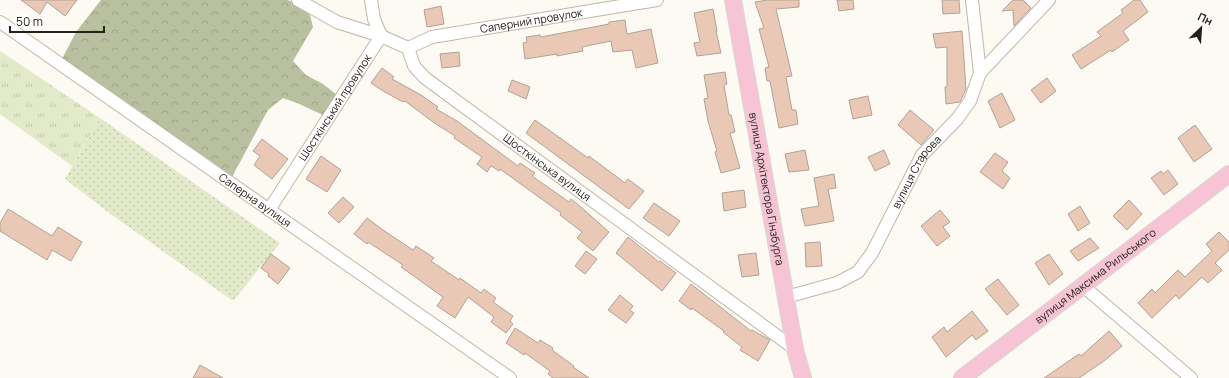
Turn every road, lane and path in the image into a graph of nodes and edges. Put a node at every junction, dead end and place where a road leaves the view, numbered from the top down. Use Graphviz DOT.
graph roads {
  1 [pos="298,0"];
  2 [pos="371,0"];
  3 [pos="657,0"];
  4 [pos="733,0"];
  5 [pos="972,0"];
  6 [pos="1049,0"];
  7 [pos="0,22"];
  8 [pos="381,36"];
  9 [pos="408,48"];
  10 [pos="980,73"];
  11 [pos="1229,174"];
  12 [pos="269,210"];
  13 [pos="1083,286"];
  14 [pos="786,297"];
  15 [pos="795,349"];
  16 [pos="510,378"];
  17 [pos="802,378"];
  18 [pos="962,378"];
  19 [pos="1191,378"];
  1 -- 8 [label="street"];
  2 -- 8 [label="street"];
  3 -- 9 [label="street, Саперний провулок"];
  4 -- 14 [label="main road, вулиця Архітектора Гінзбурга"];
  5 -- 10 [label="street, вулиця Старова"];
  6 -- 10 [label="street"];
  7 -- 12 [label="street, Саперна вулиця"];
  8 -- 9 [label="street"];
  8 -- 12 [label="street, Шосткінський провулок"];
  9 -- 15 [label="street, Шосткінська вулиця"];
  10 -- 14 [label="street, вулиця Старова"];
  11 -- 13 [label="main road, вулиця Максима Рильського"];
  12 -- 16 [label="street, Саперна вулиця"];
  13 -- 18 [label="main road, вулиця Максима Рильського"];
  13 -- 19 [label="street"];
  14 -- 15 [label="main road, вулиця Архітектора Гінзбурга"];
  15 -- 17 [label="main road, вулиця Архітектора Гінзбурга"];
}
